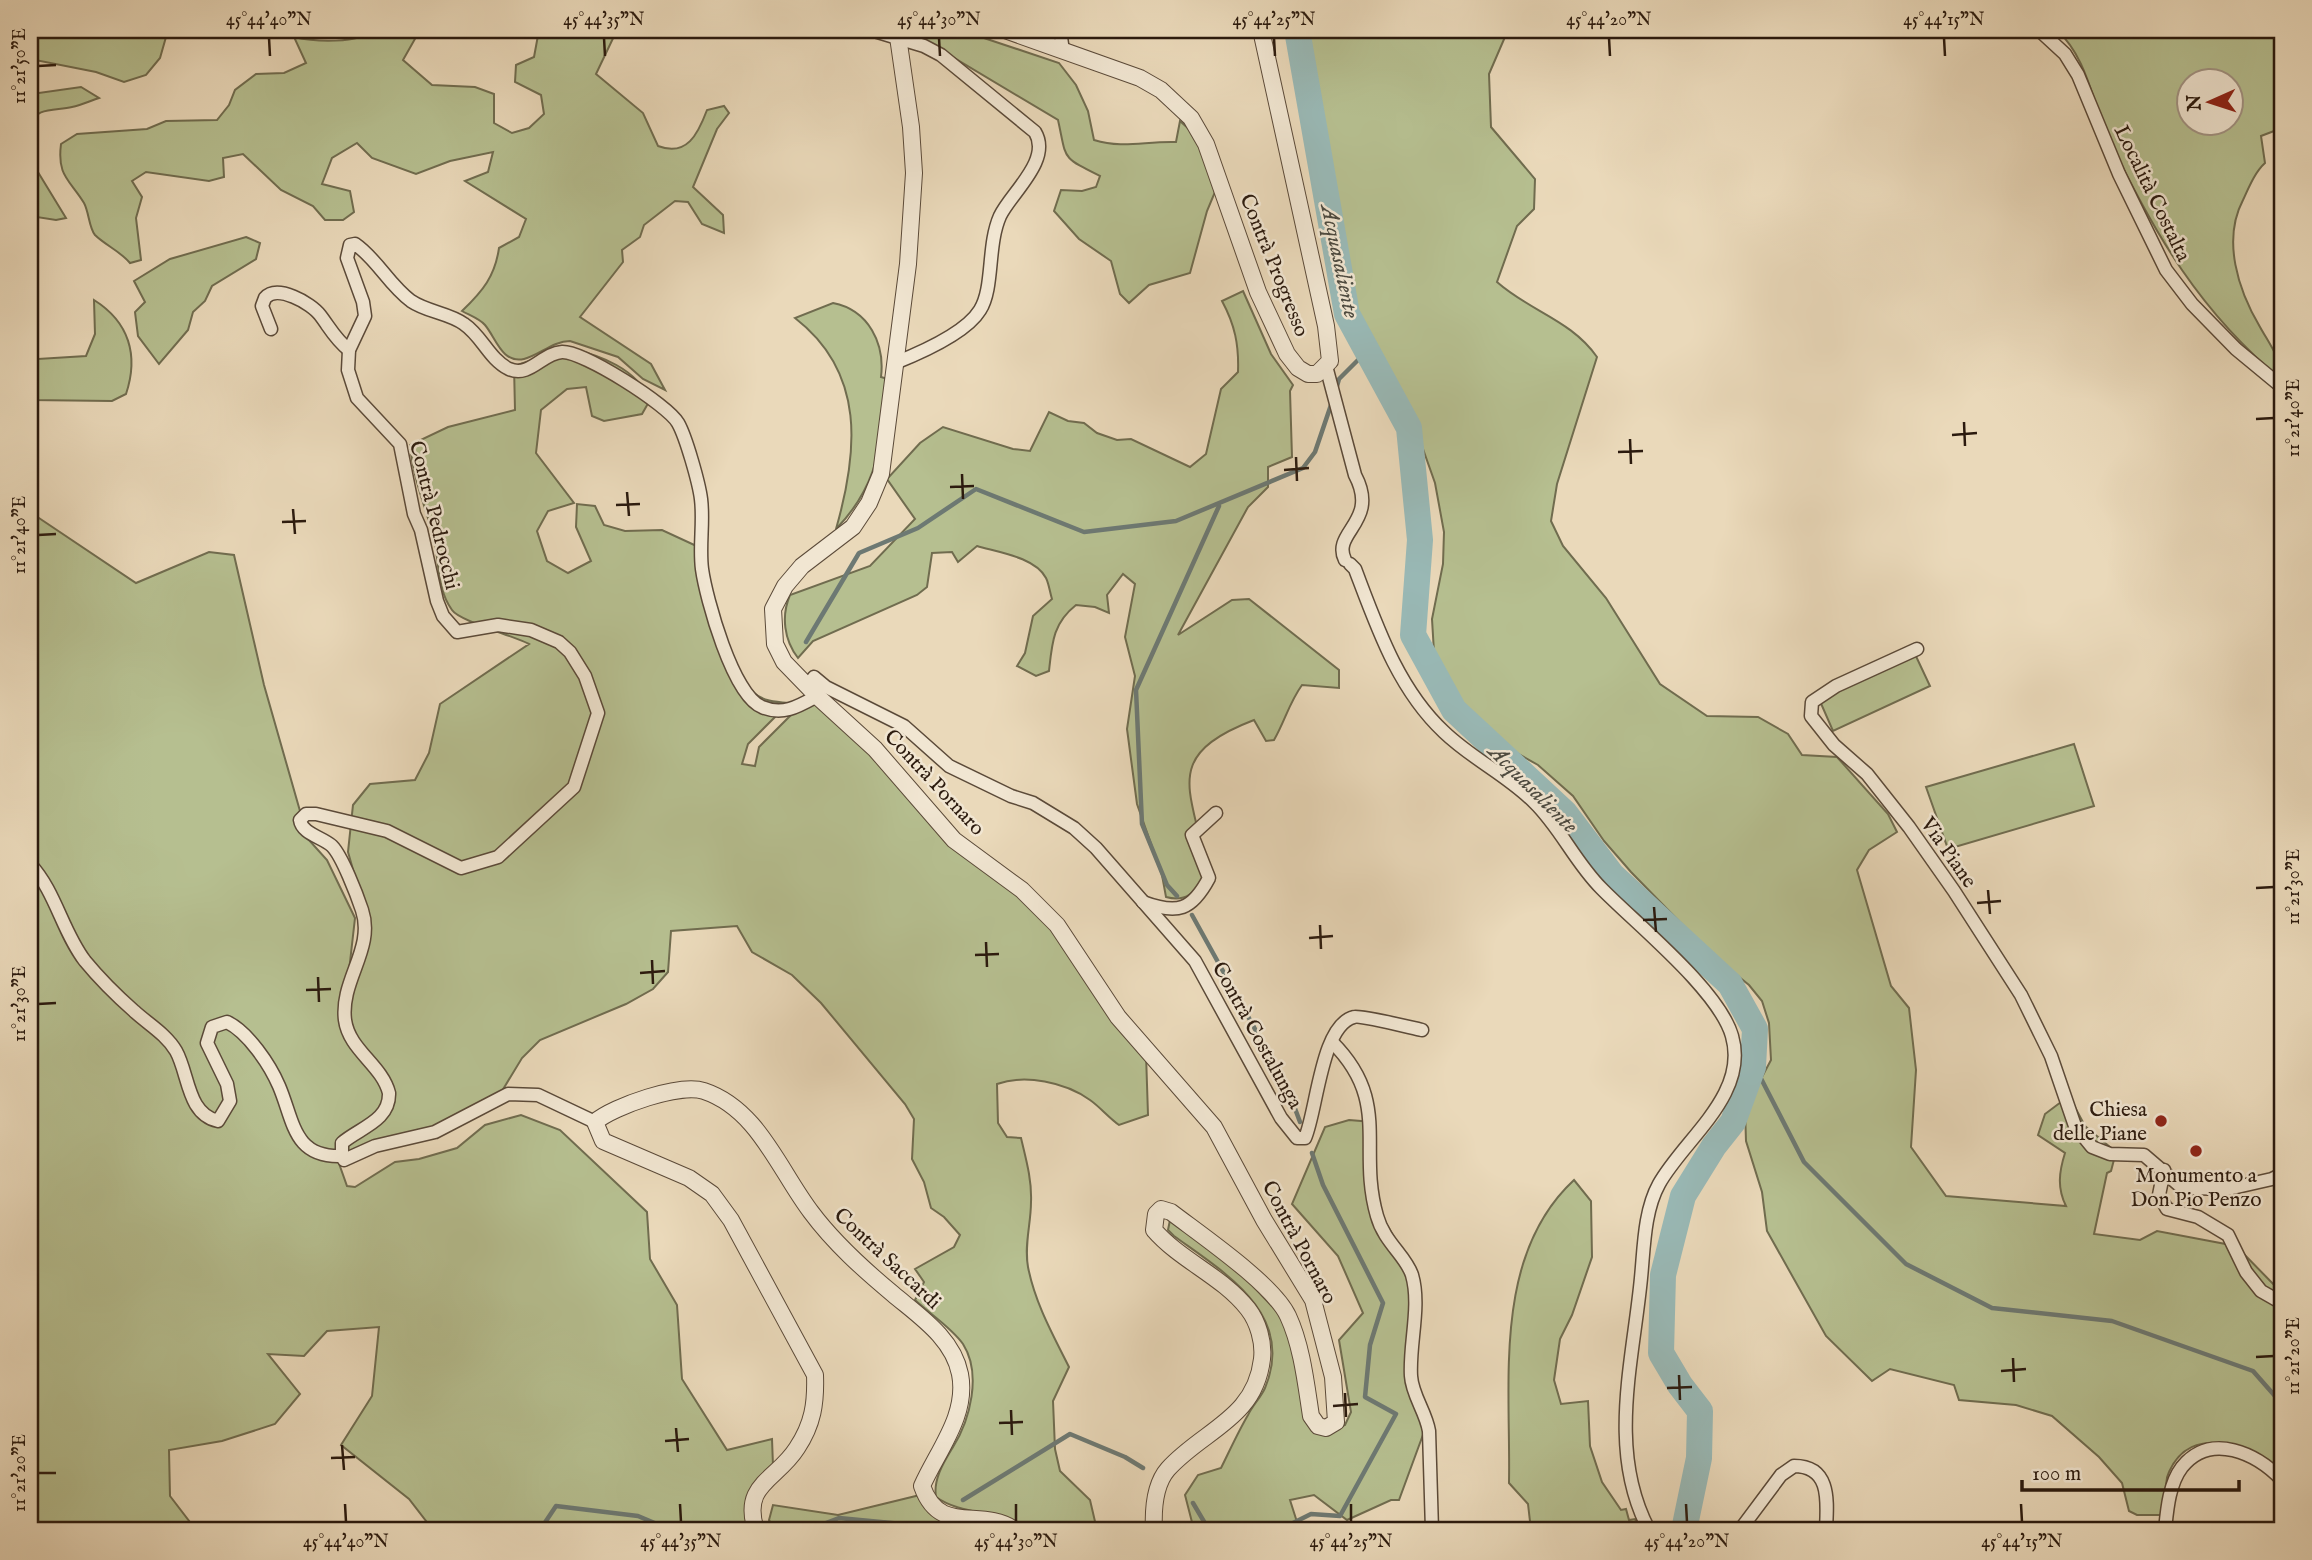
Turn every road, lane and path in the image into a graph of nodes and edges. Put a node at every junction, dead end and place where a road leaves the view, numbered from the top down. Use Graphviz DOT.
graph roads {
  1 [pos="871,30"];
  2 [pos="1005,30"];
  3 [pos="1060,30"];
  4 [pos="1261,30"];
  5 [pos="2039,30"];
  6 [pos="897,35"];
  7 [pos="1063,51"];
  8 [pos="271,329"];
  9 [pos="349,350"];
  10 [pos="895,363"];
  11 [pos="1328,374"];
  12 [pos="2282,387"];
  13 [pos="1916,649"];
  14 [pos="817,696"];
  15 [pos="1216,813"];
  16 [pos="30,864"];
  17 [pos="1140,900"];
  18 [pos="1422,1030"];
  19 [pos="1332,1042"];
  20 [pos="595,1122"];
  21 [pos="342,1156"];
  22 [pos="2164,1170"];
  23 [pos="2282,1174"];
  24 [pos="2282,1303"];
  25 [pos="2282,1480"];
  26 [pos="756,1530"];
  27 [pos="1015,1530"];
  28 [pos="1154,1530"];
  29 [pos="1432,1530"];
  30 [pos="1649,1530"];
  31 [pos="1740,1530"];
  32 [pos="1826,1530"];
  33 [pos="2165,1530"];
  1 -- 6 [label="street"];
  2 -- 7 [label="street, Contrà Progresso"];
  3 -- 7 [label="street"];
  4 -- 11 [label="street, Contrà Progresso"];
  5 -- 12 [label="street, Località Costalta"];
  6 -- 10 [label="street"];
  6 -- 10 [label="street"];
  7 -- 11 [label="street, Contrà Progresso"];
  8 -- 9 [label="street"];
  9 -- 14 [label="street"];
  9 -- 21 [label="street, Contrà Pedrocchi"];
  10 -- 14 [label="street"];
  11 -- 30 [label="street"];
  13 -- 22 [label="street, Via Piane"];
  14 -- 17 [label="street"];
  14 -- 28 [label="street, Contrà Pornaro"];
  15 -- 17 [label="street"];
  16 -- 21 [label="street"];
  17 -- 19 [label="street, Contrà Costalunga"];
  18 -- 19 [label="street, Contrà Costalunga"];
  19 -- 29 [label="street"];
  20 -- 21 [label="street"];
  20 -- 26 [label="street"];
  20 -- 27 [label="street, Contrà Saccardi"];
  22 -- 23 [label="street, Via Piane"];
  22 -- 24 [label="street"];
  25 -- 33 [label="street"];
  31 -- 32 [label="street"];
}
